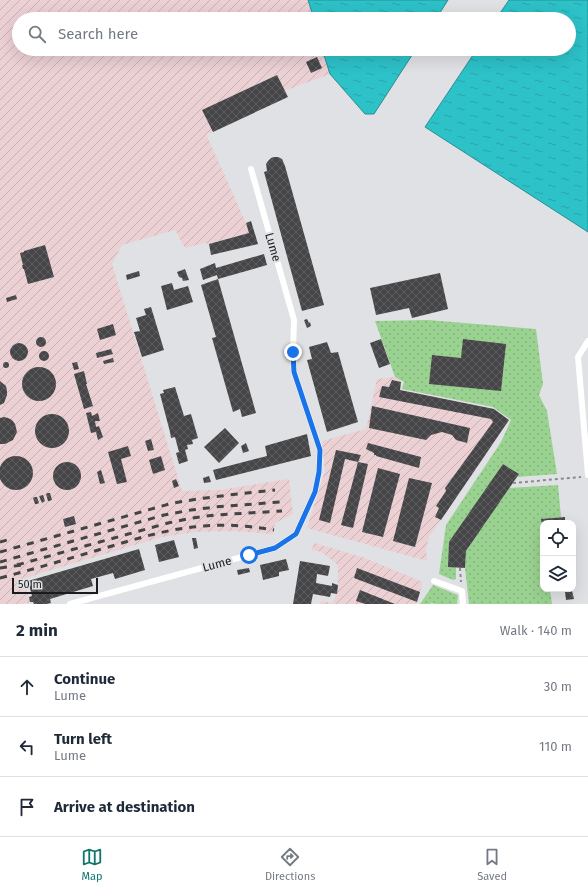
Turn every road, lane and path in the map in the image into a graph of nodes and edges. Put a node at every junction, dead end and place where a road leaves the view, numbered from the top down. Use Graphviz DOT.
graph roads {
  1 [pos="251,169"];
  2 [pos="588,341"];
  3 [pos="588,476"];
  4 [pos="513,483"];
  5 [pos="460,568"];
  6 [pos="434,581"];
  7 [pos="462,591"];
  8 [pos="70,604"];
  9 [pos="463,604"];
  1 -- 8 [label="lane, Lume"];
  2 -- 3 [label="lane"];
  3 -- 4 [label="path"];
  5 -- 7 [label="path"];
  6 -- 7 [label="lane"];
  7 -- 9 [label="lane"];
}
